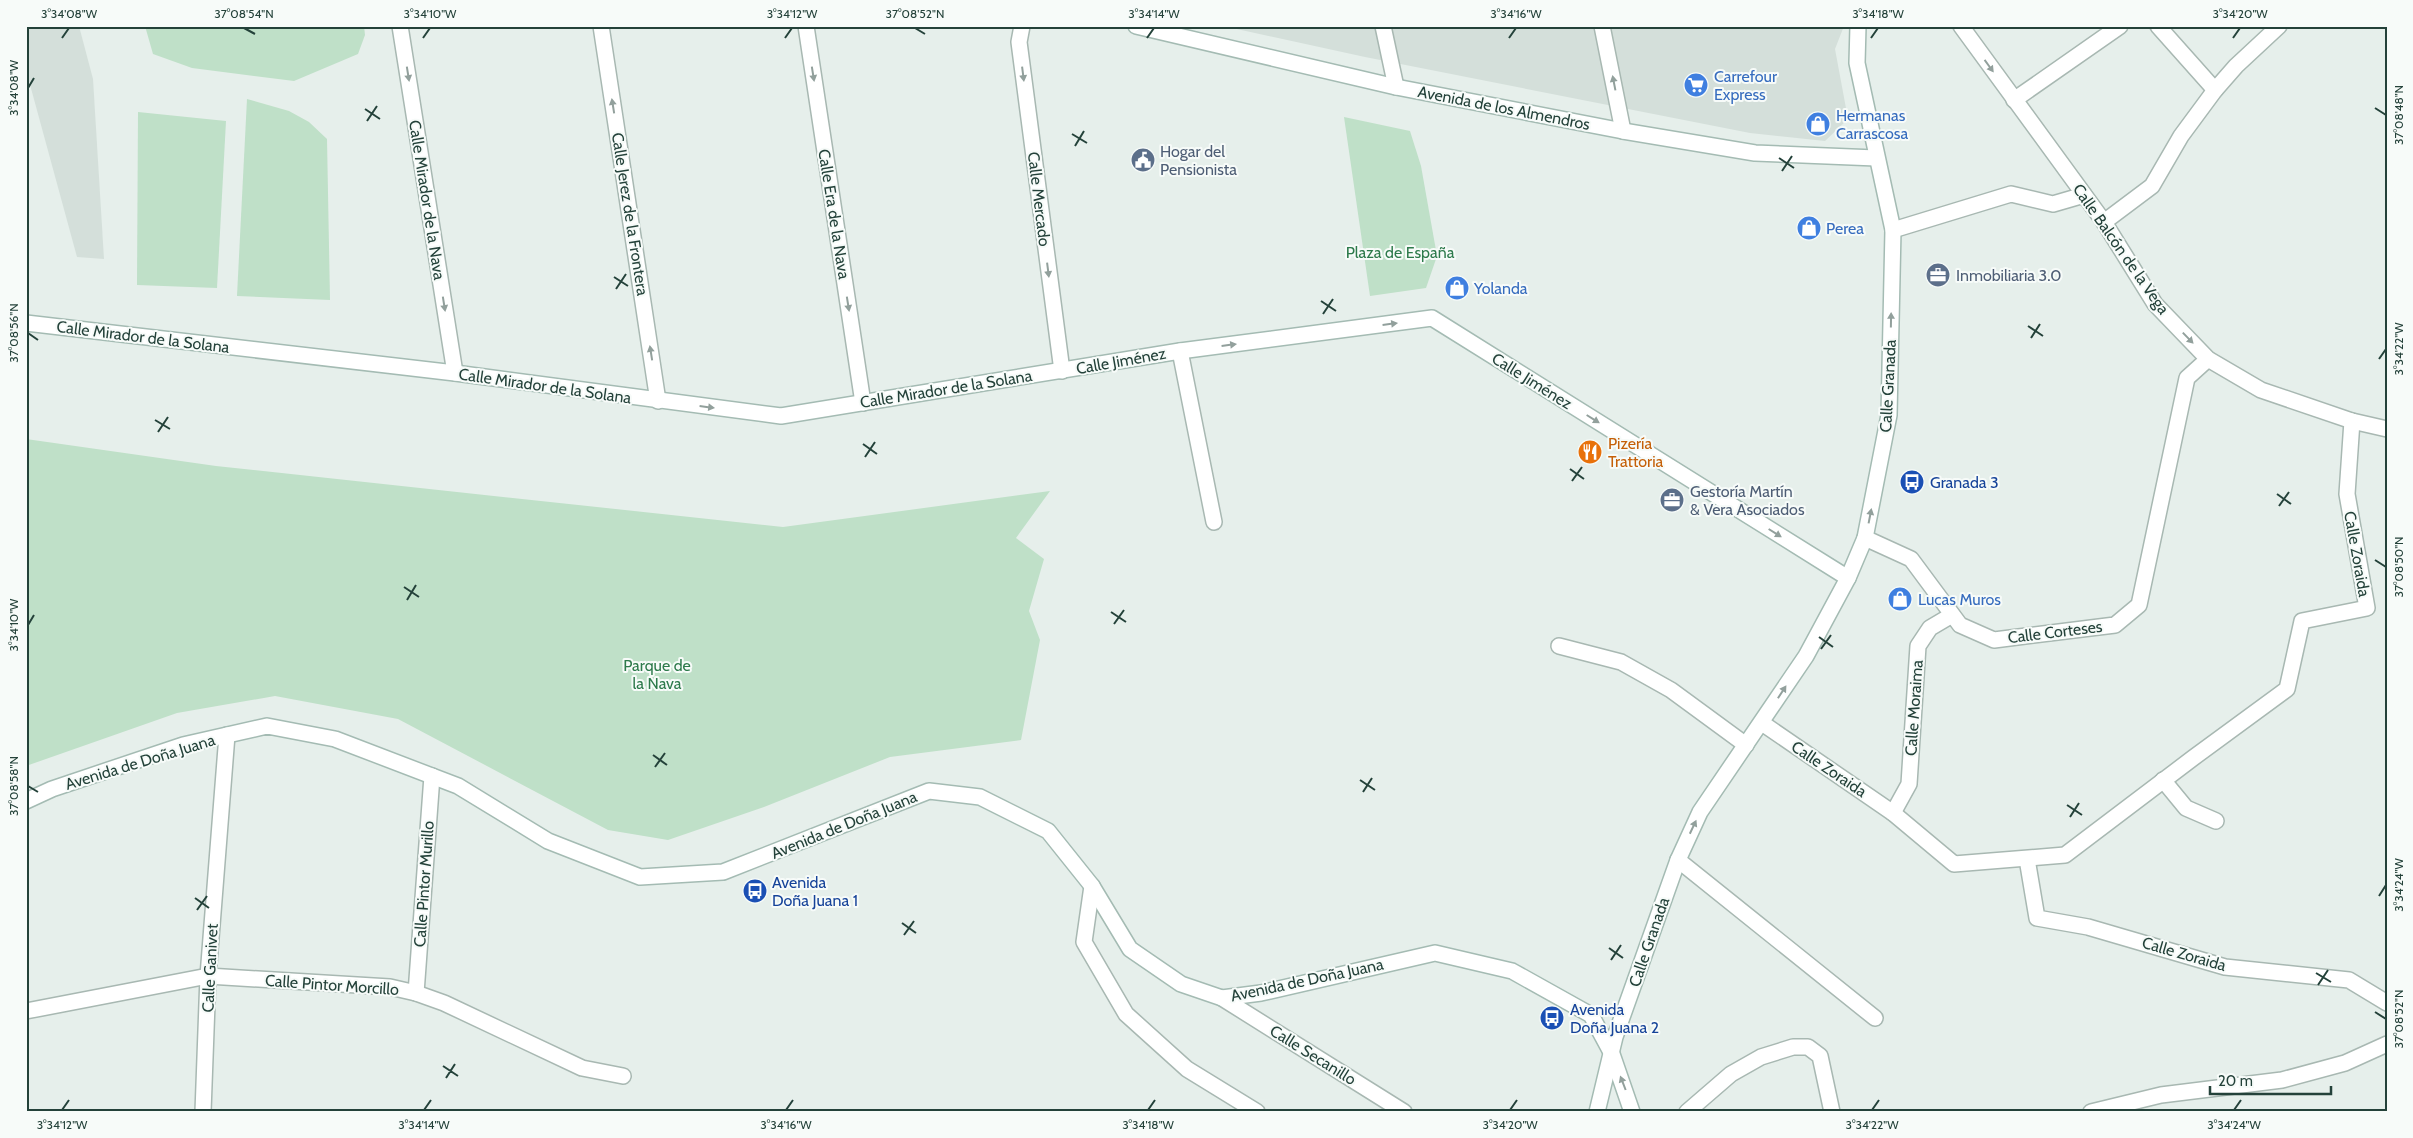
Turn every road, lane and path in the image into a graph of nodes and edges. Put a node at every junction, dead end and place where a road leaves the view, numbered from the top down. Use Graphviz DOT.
graph roads {
  1 [pos="400,26"];
  2 [pos="601,26"];
  3 [pos="806,26"];
  4 [pos="1022,26"];
  5 [pos="1136,26"];
  6 [pos="1383,26"];
  7 [pos="1602,26"];
  8 [pos="1858,26"];
  9 [pos="1961,26"];
  10 [pos="2120,26"];
  11 [pos="2158,26"];
  12 [pos="2279,26"];
  13 [pos="1396,88"];
  14 [pos="2215,90"];
  15 [pos="2014,100"];
  16 [pos="1624,131"];
  17 [pos="1876,158"];
  18 [pos="2084,195"];
  19 [pos="2104,222"];
  20 [pos="1893,230"];
  21 [pos="26,323"];
  22 [pos="1180,351"];
  23 [pos="2208,359"];
  24 [pos="1062,371"];
  25 [pos="455,373"];
  26 [pos="658,401"];
  27 [pos="862,403"];
  28 [pos="2352,421"];
  29 [pos="2387,429"];
  30 [pos="1214,522"];
  31 [pos="1865,538"];
  32 [pos="1848,578"];
  33 [pos="1952,615"];
  34 [pos="1559,646"];
  35 [pos="1762,723"];
  36 [pos="227,735"];
  37 [pos="1746,746"];
  38 [pos="432,776"];
  39 [pos="2163,780"];
  40 [pos="26,801"];
  41 [pos="1893,813"];
  42 [pos="2216,821"];
  43 [pos="2027,859"];
  44 [pos="1678,860"];
  45 [pos="1092,886"];
  46 [pos="208,976"];
  47 [pos="416,992"];
  48 [pos="1222,998"];
  49 [pos="2387,1003"];
  50 [pos="26,1011"];
  51 [pos="1875,1018"];
  52 [pos="2387,1044"];
  53 [pos="1612,1054"];
  54 [pos="623,1076"];
  55 [pos="204,1112"];
  56 [pos="1257,1112"];
  57 [pos="1404,1112"];
  58 [pos="1597,1112"];
  59 [pos="1632,1112"];
  60 [pos="1687,1112"];
  61 [pos="1832,1112"];
  62 [pos="2091,1112"];
  1 -- 25 [label="street, Calle Mirador de la Nava, one-way"];
  26 -- 2 [label="street, Calle Jerez de la Frontera, one-way"];
  3 -- 27 [label="street, Calle Era de la Nava, one-way"];
  4 -- 24 [label="street, Calle Mercado, one-way"];
  5 -- 13 [label="street, Avenida de los Almendros"];
  6 -- 13 [label="street"];
  16 -- 7 [label="street, one-way"];
  8 -- 17 [label="street, Calle Granada"];
  9 -- 15 [label="street, Calle Balcón de la Vega, one-way"];
  10 -- 15 [label="street"];
  11 -- 14 [label="street"];
  12 -- 14 [label="street"];
  13 -- 16 [label="street, Avenida de los Almendros"];
  14 -- 19 [label="street"];
  15 -- 18 [label="street, Calle Balcón de la Vega"];
  16 -- 17 [label="street, Avenida de los Almendros"];
  17 -- 20 [label="street, Calle Granada"];
  18 -- 19 [label="street, Calle Balcón de la Vega"];
  18 -- 20 [label="street"];
  19 -- 23 [label="street, Calle Balcón de la Vega, one-way"];
  31 -- 20 [label="street, Calle Granada, one-way"];
  21 -- 25 [label="street, Calle Mirador de la Solana"];
  22 -- 24 [label="street, Calle Jiménez"];
  22 -- 30 [label="street, Calle Jiménez"];
  22 -- 32 [label="street, Calle Jiménez, one-way"];
  23 -- 28 [label="street, Calle Balcón de la Vega"];
  23 -- 33 [label="street, Calle Corteses"];
  24 -- 27 [label="street, Calle Mirador de la Solana"];
  25 -- 26 [label="street, Calle Mirador de la Solana"];
  26 -- 27 [label="street, Calle Mirador de la Solana, one-way"];
  28 -- 29 [label="street, Calle Balcón de la Vega"];
  28 -- 39 [label="street, Calle Zoraida"];
  31 -- 32 [label="street, Calle Granada"];
  31 -- 33 [label="street, Calle Corteses"];
  35 -- 32 [label="street, Calle Granada, one-way"];
  33 -- 41 [label="street, Calle Moraima"];
  34 -- 37 [label="street"];
  35 -- 37 [label="street, Calle Granada"];
  35 -- 41 [label="street, Calle Zoraida"];
  36 -- 38 [label="street, Avenida de Doña Juana"];
  36 -- 40 [label="street, Avenida de Doña Juana"];
  36 -- 46 [label="street, Calle Ganivet"];
  44 -- 37 [label="street, Calle Granada, one-way"];
  38 -- 45 [label="street, Avenida de Doña Juana"];
  38 -- 47 [label="street, Calle Pintor Murillo"];
  39 -- 42 [label="street"];
  39 -- 43 [label="street, Calle Zoraida"];
  41 -- 43 [label="street, Calle Zoraida"];
  43 -- 49 [label="street, Calle Zoraida"];
  44 -- 51 [label="street"];
  44 -- 53 [label="street, Calle Granada"];
  45 -- 48 [label="street, Avenida de Doña Juana"];
  45 -- 56 [label="street"];
  46 -- 47 [label="street, Calle Pintor Morcillo"];
  46 -- 50 [label="street, Calle Pintor Morcillo"];
  46 -- 55 [label="street, Calle Ganivet"];
  47 -- 54 [label="street, Calle Pintor Morcillo"];
  48 -- 53 [label="street, Avenida de Doña Juana"];
  48 -- 57 [label="street, Calle Secanillo"];
  52 -- 62 [label="street"];
  53 -- 58 [label="street, Calle Granada"];
  59 -- 53 [label="street, Avenida de Doña Juana, one-way"];
  60 -- 61 [label="street"];
}
